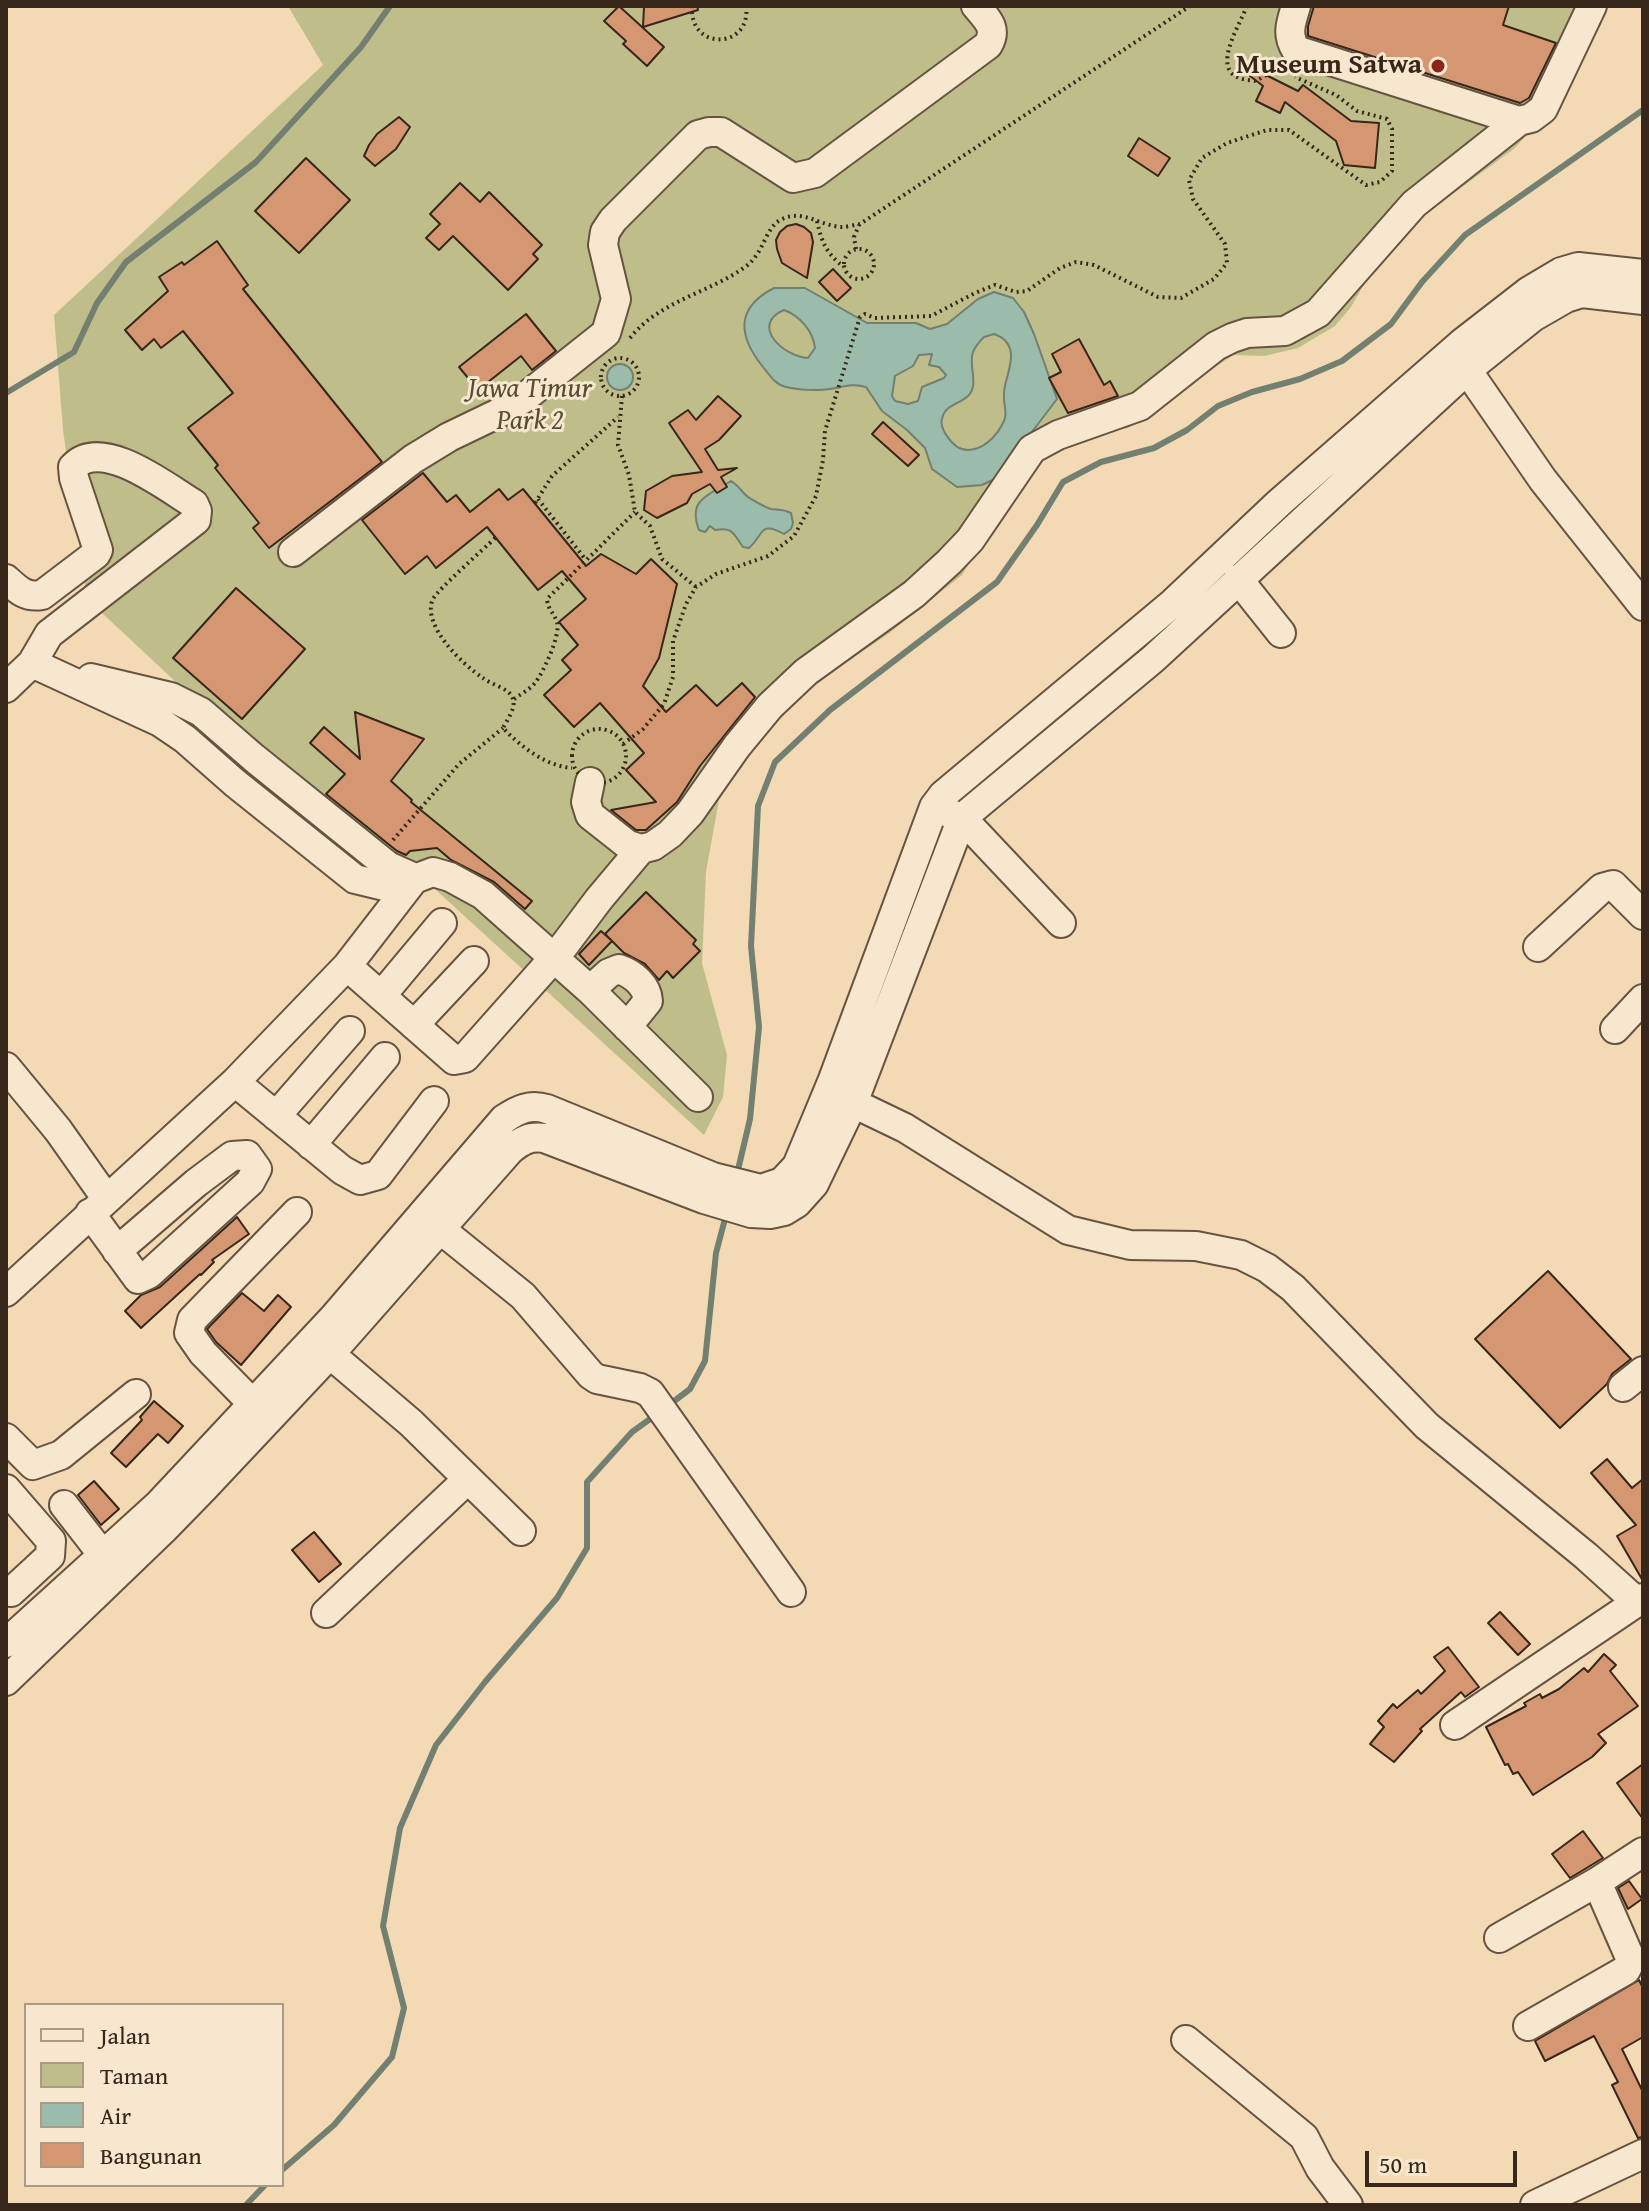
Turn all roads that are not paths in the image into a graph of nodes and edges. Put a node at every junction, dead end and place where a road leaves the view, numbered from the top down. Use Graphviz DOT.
graph roads {
  1 [pos="976,6"];
  2 [pos="1296,6"];
  3 [pos="1592,6"];
  4 [pos="1519,121"];
  5 [pos="1643,274"];
  6 [pos="1643,300"];
  7 [pos="1467,370"];
  8 [pos="1327,481"];
  9 [pos="1288,513"];
  10 [pos="293,552"];
  11 [pos="6,579"];
  12 [pos="1238,579"];
  13 [pos="1643,606"];
  14 [pos="1281,633"];
  15 [pos="32,663"];
  16 [pos="6,688"];
  17 [pos="201,712"];
  18 [pos="185,739"];
  19 [pos="582,775"];
  20 [pos="934,807"];
  21 [pos="962,818"];
  22 [pos="641,849"];
  23 [pos="415,878"];
  24 [pos="1643,915"];
  25 [pos="442,923"];
  26 [pos="1061,923"];
  27 [pos="1538,947"];
  28 [pos="553,958"];
  29 [pos="474,961"];
  30 [pos="347,966"];
  31 [pos="590,990"];
  32 [pos="381,996"];
  33 [pos="1643,999"];
  34 [pos="414,1025"];
  35 [pos="627,1027"];
  36 [pos="1615,1029"];
  37 [pos="350,1031"];
  38 [pos="385,1057"];
  39 [pos="6,1067"];
  40 [pos="235,1082"];
  41 [pos="698,1097"];
  42 [pos="434,1101"];
  43 [pos="853,1103"];
  44 [pos="276,1116"];
  45 [pos="311,1145"];
  46 [pos="708,1188"];
  47 [pos="756,1201"];
  48 [pos="98,1206"];
  49 [pos="297,1212"];
  50 [pos="440,1229"];
  51 [pos="117,1251"];
  52 [pos="6,1292"];
  53 [pos="330,1354"];
  54 [pos="136,1394"];
  55 [pos="253,1404"];
  56 [pos="6,1438"];
  57 [pos="468,1479"];
  58 [pos="195,1482"];
  59 [pos="6,1489"];
  60 [pos="64,1505"];
  61 [pos="521,1531"];
  62 [pos="102,1554"];
  63 [pos="8,1590"];
  64 [pos="791,1592"];
  65 [pos="1640,1600"];
  66 [pos="326,1613"];
  67 [pos="33,1616"];
  68 [pos="54,1635"];
  69 [pos="14,1641"];
  70 [pos="6,1681"];
  71 [pos="1455,1725"];
  72 [pos="1643,1852"];
  73 [pos="1597,1882"];
  74 [pos="1499,1938"];
  75 [pos="1528,2026"];
  76 [pos="1186,2040"];
  77 [pos="1643,2154"];
  78 [pos="1348,2205"];
  79 [pos="1535,2205"];
  1 -- 10 [label="street"];
  2 -- 4 [label="street"];
  3 -- 4 [label="street"];
  4 -- 22 [label="street"];
  5 -- 8 [label="street"];
  6 -- 7 [label="street"];
  7 -- 8 [label="street"];
  7 -- 13 [label="street"];
  8 -- 9 [label="street"];
  9 -- 12 [label="street"];
  9 -- 20 [label="street"];
  11 -- 15 [label="street"];
  12 -- 14 [label="street"];
  12 -- 21 [label="street"];
  15 -- 16 [label="street"];
  15 -- 17 [label="street"];
  15 -- 18 [label="street"];
  17 -- 18 [label="street"];
  17 -- 23 [label="street"];
  18 -- 23 [label="street"];
  19 -- 22 [label="street"];
  20 -- 21 [label="street"];
  20 -- 47 [label="street"];
  21 -- 26 [label="street"];
  21 -- 43 [label="street"];
  22 -- 28 [label="street"];
  23 -- 28 [label="street"];
  23 -- 30 [label="street"];
  24 -- 27 [label="street"];
  25 -- 32 [label="street"];
  28 -- 31 [label="street"];
  28 -- 34 [label="street"];
  29 -- 34 [label="street"];
  30 -- 32 [label="street"];
  30 -- 40 [label="street"];
  31 -- 35 [label="street"];
  31 -- 35 [label="street"];
  32 -- 34 [label="street"];
  33 -- 36 [label="street"];
  35 -- 41 [label="street"];
  37 -- 44 [label="street"];
  38 -- 45 [label="street"];
  39 -- 48 [label="street"];
  40 -- 44 [label="street"];
  40 -- 48 [label="street"];
  42 -- 45 [label="street"];
  43 -- 47 [label="street"];
  43 -- 65 [label="street"];
  44 -- 45 [label="street"];
  46 -- 47 [label="street"];
  46 -- 50 [label="street"];
  46 -- 55 [label="street"];
  48 -- 51 [label="street"];
  48 -- 52 [label="street"];
  49 -- 55 [label="street"];
  50 -- 53 [label="street"];
  50 -- 64 [label="street"];
  51 -- 51 [label="street"];
  53 -- 57 [label="street"];
  53 -- 58 [label="street"];
  54 -- 56 [label="street"];
  55 -- 58 [label="street"];
  57 -- 61 [label="street"];
  57 -- 66 [label="street"];
  58 -- 62 [label="street"];
  58 -- 68 [label="street"];
  59 -- 63 [label="street"];
  60 -- 62 [label="street"];
  62 -- 67 [label="street"];
  63 -- 67 [label="street"];
  65 -- 71 [label="street"];
  67 -- 68 [label="street"];
  67 -- 69 [label="street"];
  68 -- 69 [label="street"];
  69 -- 70 [label="street"];
  72 -- 73 [label="street"];
  73 -- 74 [label="street"];
  73 -- 75 [label="street"];
  76 -- 78 [label="street"];
  77 -- 79 [label="street"];
}
